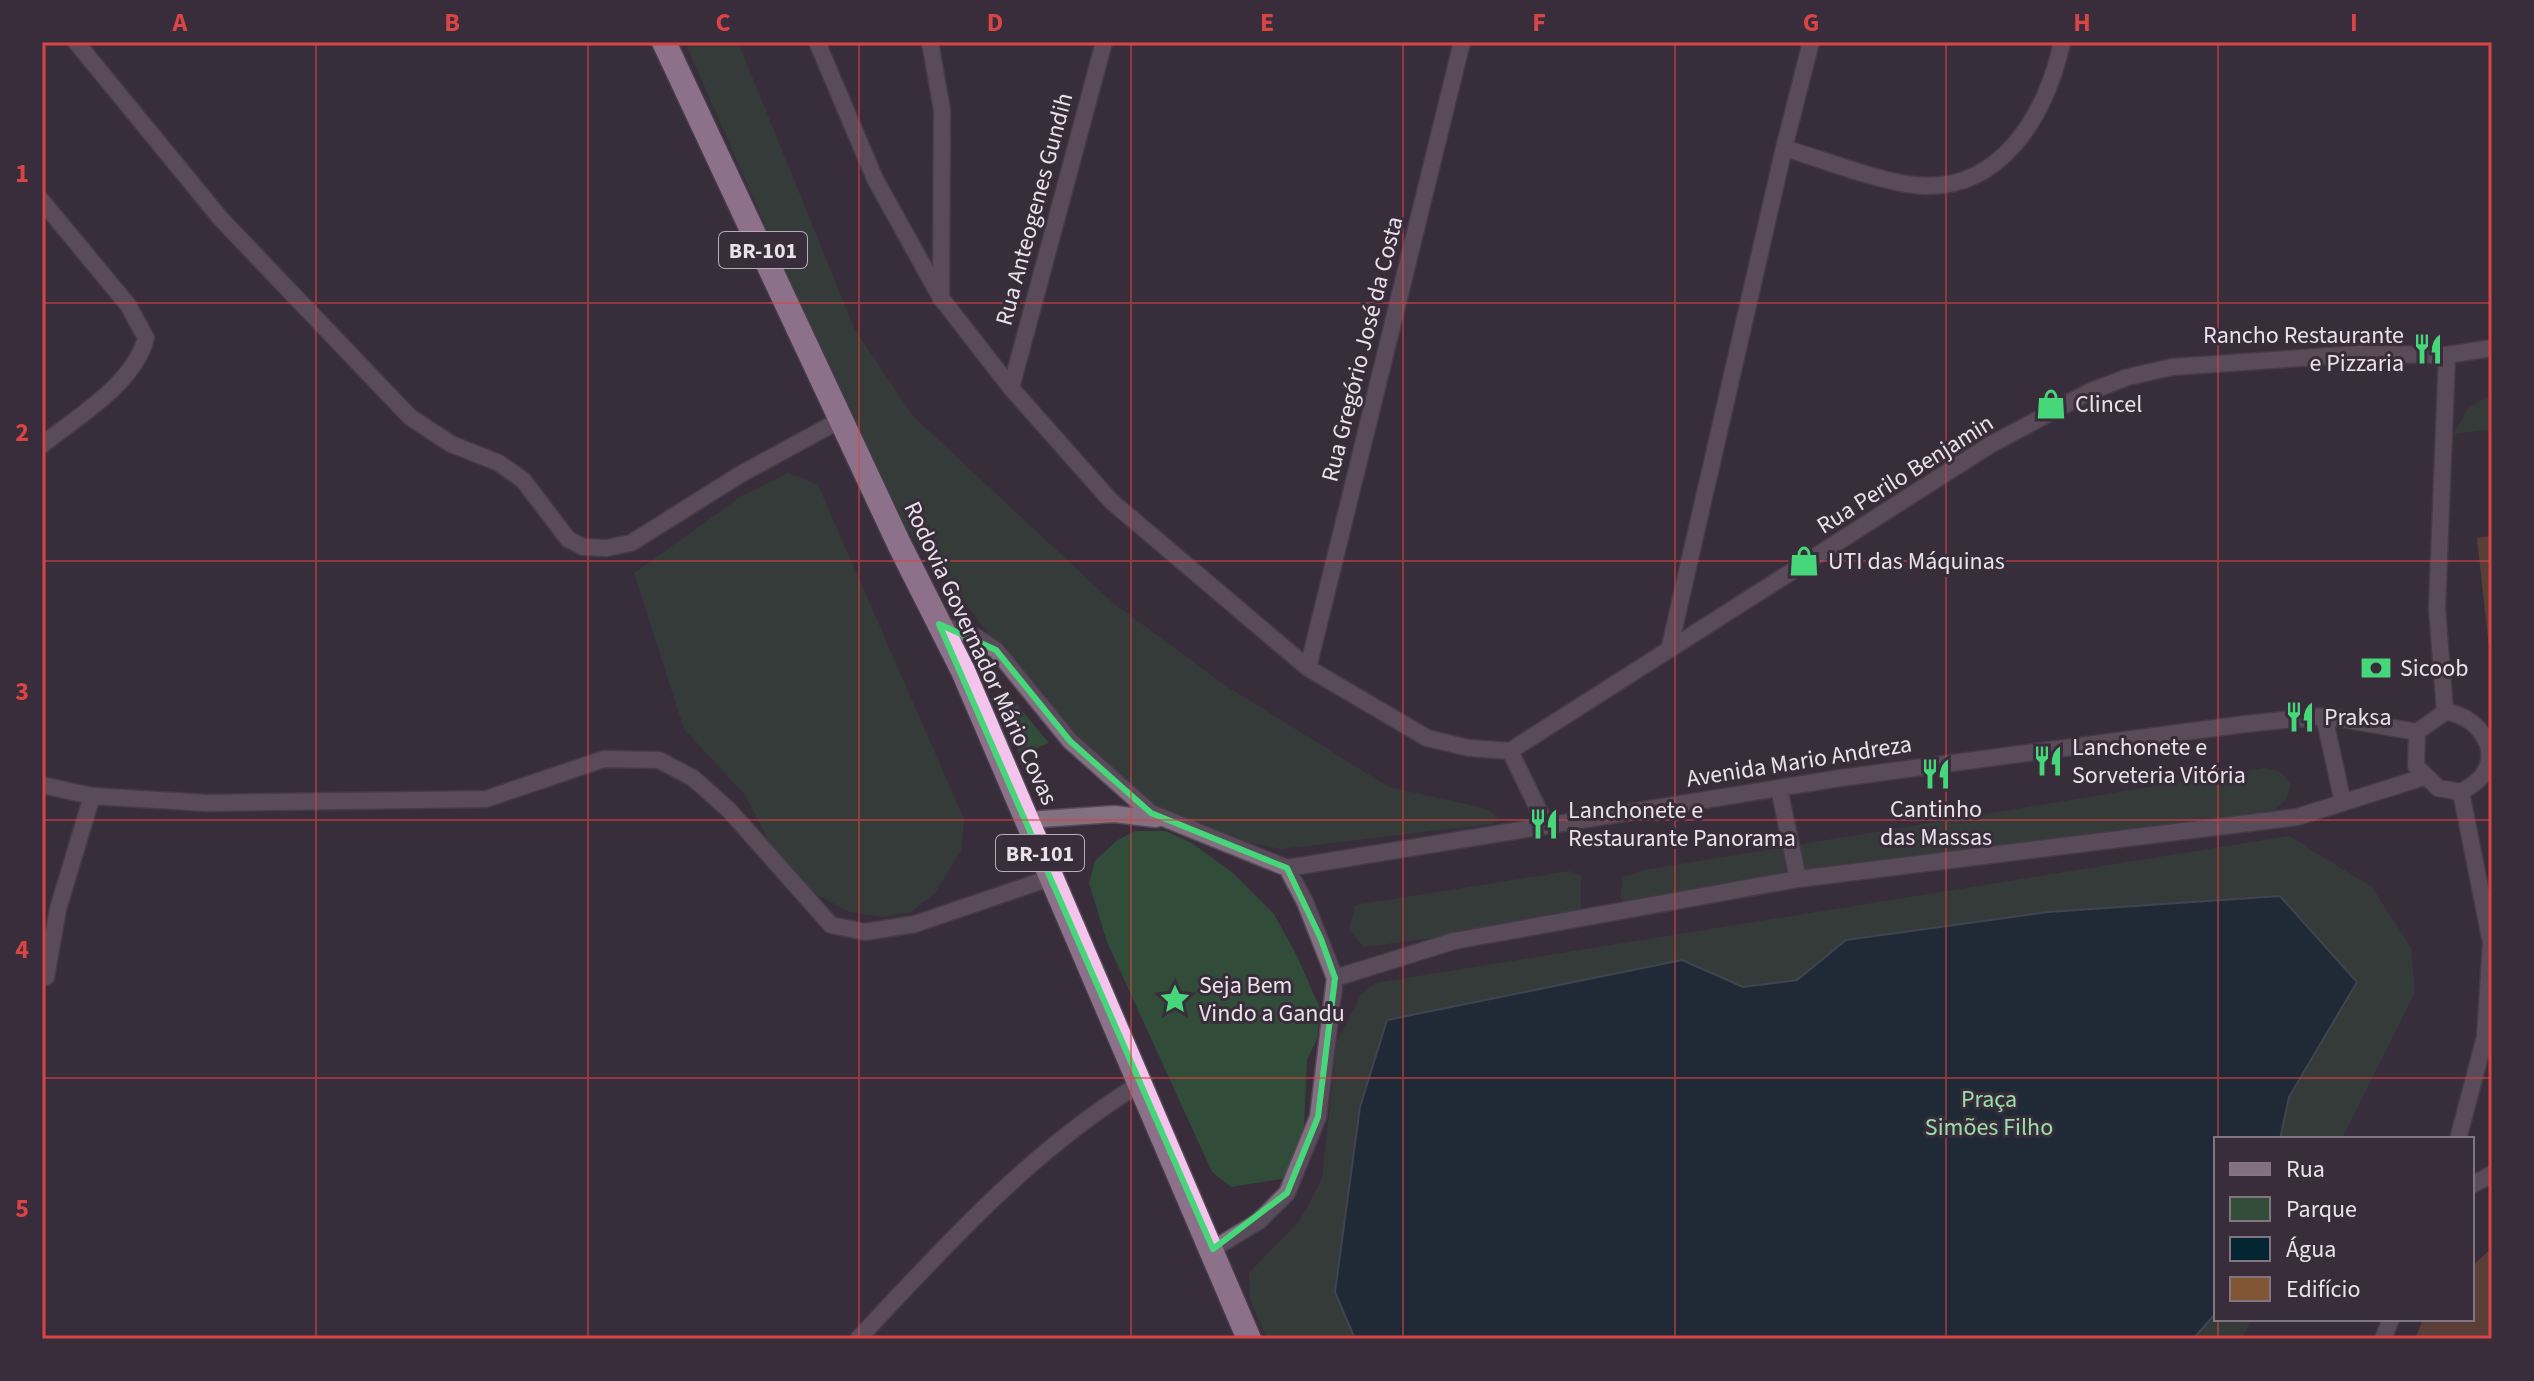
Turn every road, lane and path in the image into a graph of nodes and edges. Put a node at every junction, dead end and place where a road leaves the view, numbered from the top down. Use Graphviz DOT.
graph roads {
  1 [pos="76,42"];
  2 [pos="664,42"];
  3 [pos="817,42"];
  4 [pos="930,42"];
  5 [pos="1104,42"];
  6 [pos="1462,42"];
  7 [pos="1811,42"];
  8 [pos="2062,42"];
  9 [pos="1784,148"];
  10 [pos="42,201"];
  11 [pos="941,298"];
  12 [pos="2492,348"];
  13 [pos="2447,355"];
  14 [pos="1011,388"];
  15 [pos="842,419"];
  16 [pos="42,445"];
  17 [pos="939,624"];
  18 [pos="1670,646"];
  19 [pos="1308,668"];
  20 [pos="2445,712"];
  21 [pos="2324,716"];
  22 [pos="2417,732"];
  23 [pos="2490,742"];
  24 [pos="1510,751"];
  25 [pos="2424,777"];
  26 [pos="42,785"];
  27 [pos="1779,788"];
  28 [pos="2461,792"];
  29 [pos="92,796"];
  30 [pos="2343,803"];
  31 [pos="1162,819"];
  32 [pos="1027,820"];
  33 [pos="1546,825"];
  34 [pos="1287,868"];
  35 [pos="1050,878"];
  36 [pos="1798,879"];
  37 [pos="2491,933"];
  38 [pos="46,977"];
  39 [pos="1335,978"];
  40 [pos="2488,1039"];
  41 [pos="1141,1083"];
  42 [pos="2459,1137"];
  43 [pos="2492,1174"];
  44 [pos="2474,1184"];
  45 [pos="1213,1249"];
  46 [pos="858,1339"];
  47 [pos="1249,1339"];
  1 -- 15 [label="street"];
  2 -- 15 [label="highway, Rodovia Governador Mário Covas / BR-101"];
  3 -- 11 [label="street"];
  4 -- 11 [label="street"];
  5 -- 14 [label="street, Rua Anteogenes Gundih"];
  6 -- 19 [label="street, Rua Gregório José da Costa"];
  7 -- 9 [label="street"];
  8 -- 9 [label="street"];
  9 -- 18 [label="street"];
  10 -- 16 [label="street"];
  11 -- 14 [label="street"];
  12 -- 13 [label="street, Rua Perilo Benjamin"];
  13 -- 18 [label="street, Rua Perilo Benjamin"];
  13 -- 20 [label="street"];
  14 -- 19 [label="street"];
  15 -- 17 [label="highway, Rodovia Governador Mário Covas / BR-101"];
  17 -- 31 [label="street, Avenida Mario Andreza"];
  17 -- 32 [label="highway, Rodovia Governador Mário Covas / BR-101"];
  18 -- 24 [label="street, Rua Perilo Benjamin"];
  19 -- 24 [label="street"];
  20 -- 22 [label="street"];
  20 -- 23 [label="street"];
  21 -- 22 [label="street, Avenida Mario Andreza"];
  21 -- 27 [label="street, Avenida Mario Andreza"];
  21 -- 30 [label="street"];
  22 -- 25 [label="street"];
  23 -- 28 [label="street"];
  24 -- 33 [label="street"];
  25 -- 28 [label="street"];
  25 -- 30 [label="street"];
  26 -- 29 [label="street"];
  27 -- 33 [label="street, Avenida Mario Andreza"];
  27 -- 36 [label="street"];
  28 -- 37 [label="street"];
  29 -- 35 [label="street"];
  29 -- 38 [label="street"];
  30 -- 36 [label="street"];
  31 -- 32 [label="street"];
  31 -- 34 [label="street, Avenida Mario Andreza"];
  32 -- 35 [label="highway, Rodovia Governador Mário Covas / BR-101"];
  33 -- 34 [label="street, Avenida Mario Andreza"];
  34 -- 39 [label="street"];
  35 -- 41 [label="highway, Rodovia Governador Mário Covas / BR-101"];
  36 -- 39 [label="street"];
  37 -- 40 [label="street"];
  39 -- 45 [label="street"];
  40 -- 42 [label="street"];
  41 -- 45 [label="highway, Rodovia Governador Mário Covas / BR-101"];
  41 -- 46 [label="street"];
  43 -- 44 [label="street"];
  45 -- 47 [label="highway, Rodovia Governador Mário Covas / BR-101"];
}
